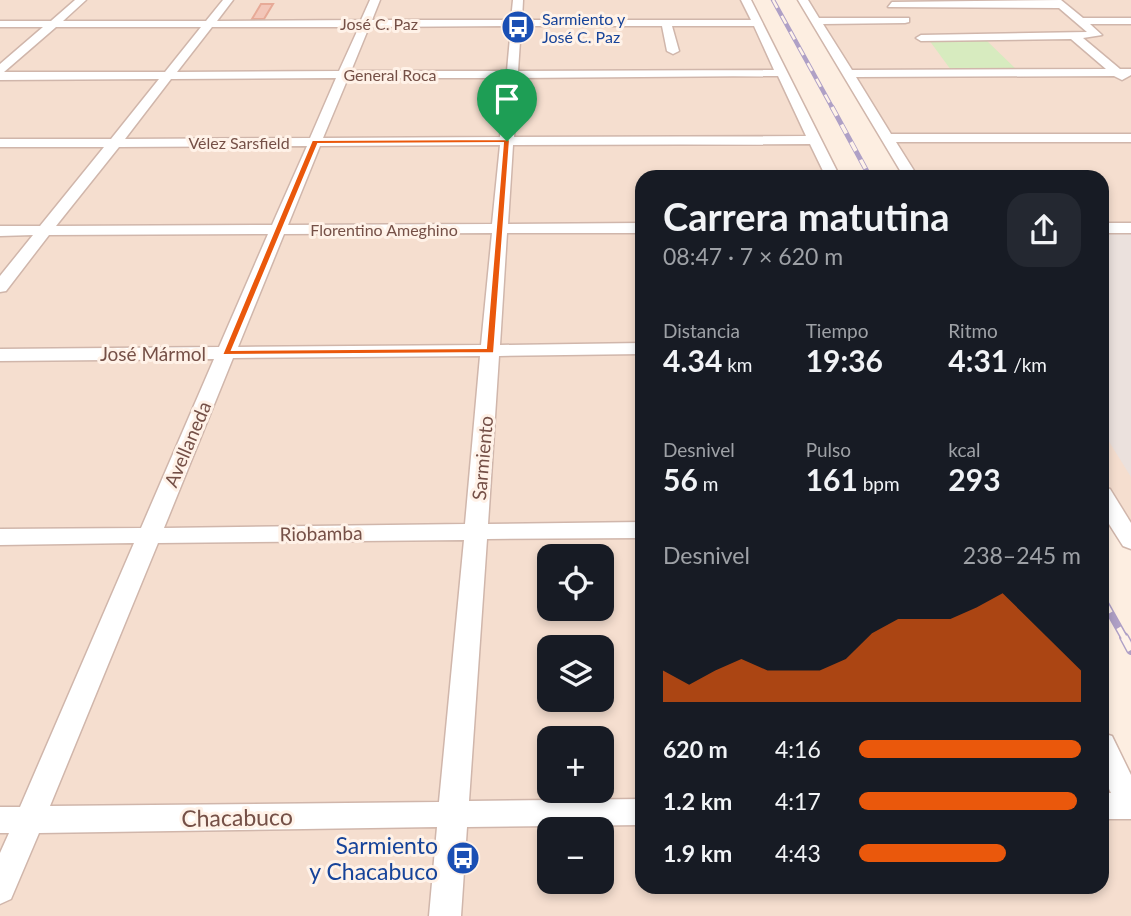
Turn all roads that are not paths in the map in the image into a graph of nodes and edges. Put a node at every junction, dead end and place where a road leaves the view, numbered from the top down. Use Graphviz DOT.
graph roads {
  1 [pos="81,0"];
  2 [pos="228,0"];
  3 [pos="374,0"];
  4 [pos="518,0"];
  5 [pos="746,0"];
  6 [pos="803,0"];
  7 [pos="1058,2"];
  8 [pos="890,3"];
  9 [pos="905,20"];
  10 [pos="816,21"];
  11 [pos="1082,21"];
  12 [pos="1131,21"];
  13 [pos="209,23"];
  14 [pos="365,23"];
  15 [pos="516,23"];
  16 [pos="666,23"];
  17 [pos="758,23"];
  18 [pos="0,24"];
  19 [pos="54,24"];
  20 [pos="1075,37"];
  21 [pos="673,51"];
  22 [pos="0,70"];
  23 [pos="1118,72"];
  24 [pos="1131,72"];
  25 [pos="780,73"];
  26 [pos="343,74"];
  27 [pos="512,74"];
  28 [pos="848,74"];
  29 [pos="168,75"];
  30 [pos="0,76"];
  31 [pos="1131,84"];
  32 [pos="889,138"];
  33 [pos="1131,138"];
  34 [pos="815,140"];
  35 [pos="507,141"];
  36 [pos="315,142"];
  37 [pos="0,143"];
  38 [pos="115,143"];
  39 [pos="830,170"];
  40 [pos="907,170"];
  41 [pos="635,228"];
  42 [pos="1109,228"];
  43 [pos="1131,228"];
  44 [pos="278,229"];
  45 [pos="500,229"];
  46 [pos="45,230"];
  47 [pos="0,231"];
  48 [pos="0,287"];
  49 [pos="635,349"];
  50 [pos="490,351"];
  51 [pos="226,353"];
  52 [pos="0,355"];
  53 [pos="1109,505"];
  54 [pos="635,530"];
  55 [pos="476,532"];
  56 [pos="149,535"];
  57 [pos="0,537"];
  58 [pos="1131,541"];
  59 [pos="1109,759"];
  60 [pos="1131,805"];
  61 [pos="1109,806"];
  62 [pos="635,812"];
  63 [pos="454,815"];
  64 [pos="15,820"];
  65 [pos="0,889"];
  66 [pos="445,916"];
  1 -- 19 [label="street"];
  2 -- 13 [label="street"];
  3 -- 14 [label="street, Avellaneda"];
  4 -- 15 [label="street, Sarmiento"];
  5 -- 17 [label="street"];
  6 -- 10 [label="street"];
  7 -- 8 [label="street"];
  7 -- 11 [label="street"];
  8 -- 9 [label="street"];
  9 -- 10 [label="street"];
  9 -- 20 [label="street"];
  10 -- 28 [label="street"];
  11 -- 12 [label="street"];
  11 -- 20 [label="street"];
  13 -- 14 [label="street, José C. Paz"];
  13 -- 19 [label="street, José C. Paz"];
  13 -- 29 [label="street"];
  14 -- 15 [label="street, José C. Paz"];
  14 -- 26 [label="street, Avellaneda"];
  15 -- 16 [label="street, José C. Paz"];
  15 -- 27 [label="street, Sarmiento"];
  16 -- 17 [label="street, José C. Paz"];
  16 -- 21 [label="street"];
  17 -- 25 [label="street"];
  18 -- 19 [label="street, José C. Paz"];
  19 -- 22 [label="street"];
  20 -- 23 [label="street"];
  23 -- 24 [label="street"];
  23 -- 28 [label="street"];
  23 -- 31 [label="street"];
  25 -- 27 [label="street, General Roca"];
  25 -- 34 [label="street"];
  26 -- 27 [label="street, General Roca"];
  26 -- 29 [label="street, General Roca"];
  26 -- 36 [label="street, Avellaneda"];
  27 -- 35 [label="street, Sarmiento"];
  28 -- 32 [label="street"];
  29 -- 30 [label="street, General Roca"];
  29 -- 38 [label="street"];
  32 -- 33 [label="street"];
  32 -- 40 [label="street"];
  34 -- 35 [label="street, Vélez Sarsfield"];
  34 -- 39 [label="street"];
  35 -- 36 [label="street, Vélez Sarsfield"];
  35 -- 45 [label="street, Sarmiento"];
  36 -- 38 [label="street, Vélez Sarsfield"];
  36 -- 44 [label="street, Avellaneda"];
  37 -- 38 [label="street, Vélez Sarsfield"];
  38 -- 46 [label="street"];
  41 -- 45 [label="street, Florentino Ameghino"];
  42 -- 43 [label="street"];
  44 -- 45 [label="street, Florentino Ameghino"];
  44 -- 46 [label="street, Florentino Ameghino"];
  44 -- 51 [label="street, Avellaneda"];
  45 -- 50 [label="street, Sarmiento"];
  46 -- 47 [label="street, Florentino Ameghino"];
  46 -- 48 [label="street"];
  49 -- 50 [label="street, José Mármol"];
  50 -- 51 [label="street, José Mármol"];
  50 -- 55 [label="street, Sarmiento"];
  51 -- 52 [label="street, José Mármol"];
  51 -- 56 [label="street, Avellaneda"];
  53 -- 58 [label="street"];
  54 -- 55 [label="street, Riobamba"];
  55 -- 56 [label="street, Riobamba"];
  55 -- 63 [label="street, Sarmiento"];
  56 -- 57 [label="street, Riobamba"];
  56 -- 64 [label="street, Avellaneda"];
  59 -- 60 [label="street"];
  60 -- 61 [label="street"];
  62 -- 63 [label="street, Chacabuco"];
  63 -- 64 [label="street, Chacabuco"];
  63 -- 66 [label="street, Sarmiento"];
  64 -- 65 [label="street, Avellaneda"];
}
